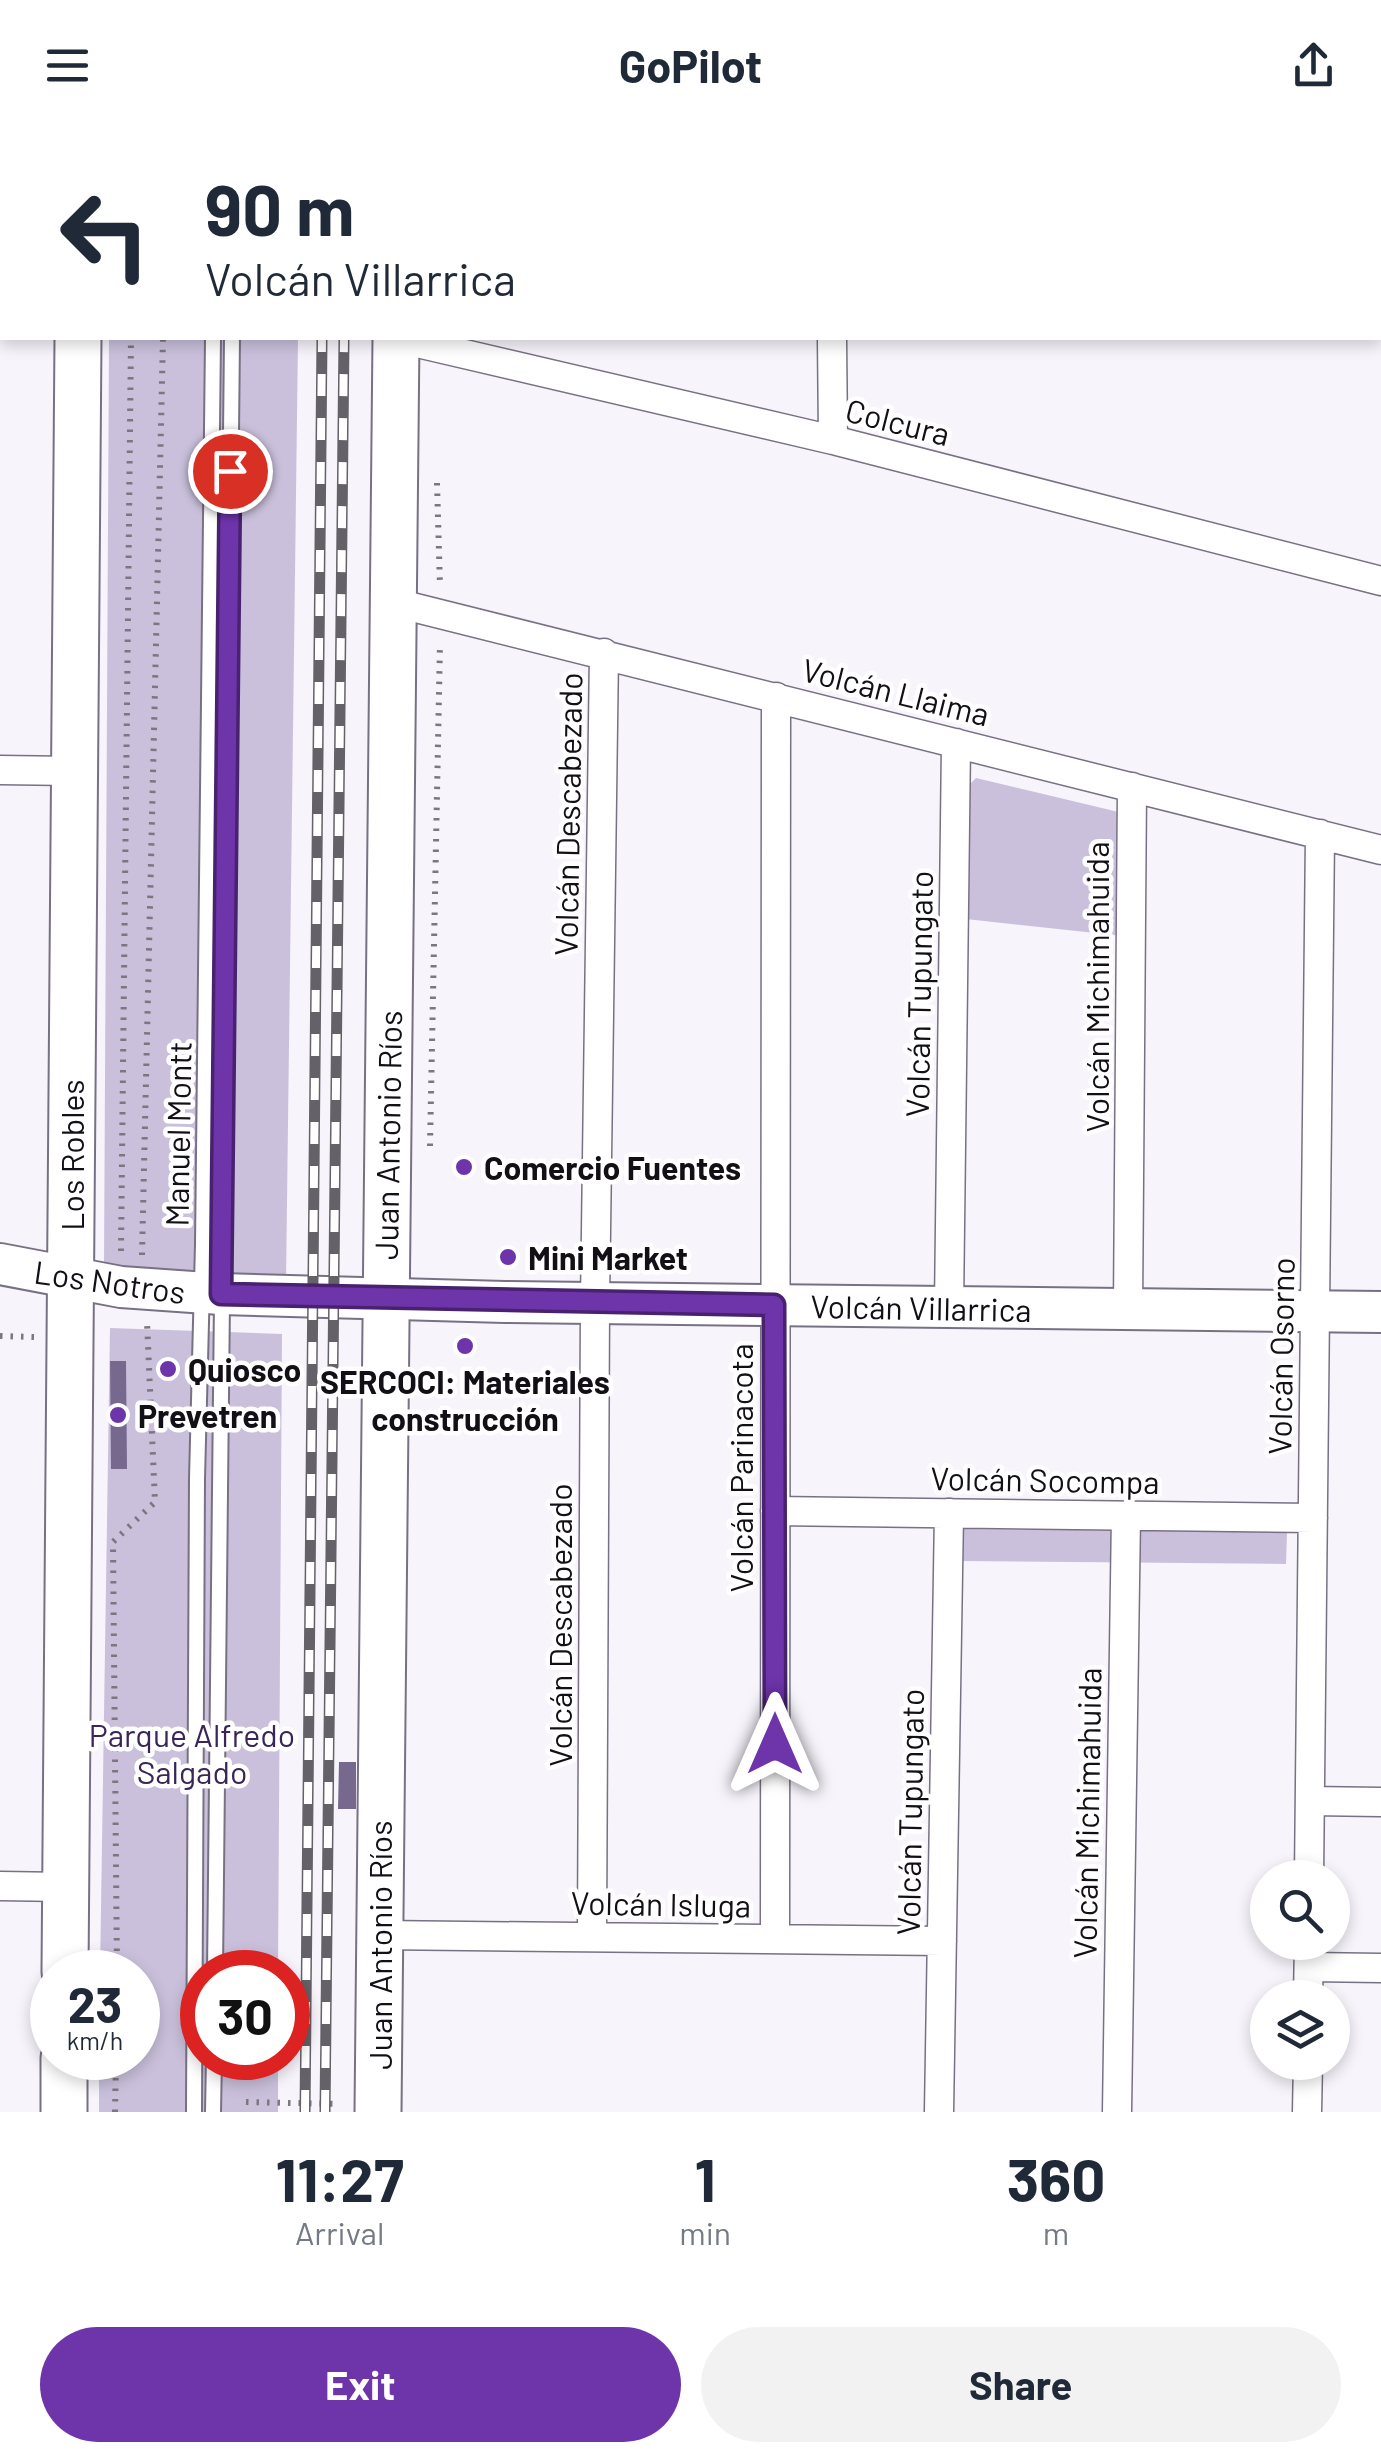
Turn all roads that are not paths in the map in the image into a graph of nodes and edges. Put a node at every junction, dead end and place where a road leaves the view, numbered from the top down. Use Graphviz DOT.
graph roads {
  1 [pos="78,340"];
  2 [pos="213,340"];
  3 [pos="232,340"];
  4 [pos="396,340"];
  5 [pos="405,340"];
  6 [pos="832,340"];
  7 [pos="833,440"];
  8 [pos="1381,580"];
  9 [pos="392,602"];
  10 [pos="604,653"];
  11 [pos="776,697"];
  12 [pos="956,743"];
  13 [pos="0,770"];
  14 [pos="73,771"];
  15 [pos="1132,787"];
  16 [pos="1320,834"];
  17 [pos="1381,850"];
  18 [pos="0,1264"];
  19 [pos="70,1278"];
  20 [pos="211,1294"];
  21 [pos="385,1299"];
  22 [pos="595,1303"];
  23 [pos="774,1305"];
  24 [pos="949,1307"];
  25 [pos="1128,1309"];
  26 [pos="1315,1311"];
  27 [pos="1381,1312"];
  28 [pos="775,1510"];
  29 [pos="950,1513"];
  30 [pos="1126,1516"];
  31 [pos="1313,1518"];
  32 [pos="1310,1801"];
  33 [pos="1381,1802"];
  34 [pos="1310,1860"];
  35 [pos="0,1886"];
  36 [pos="66,1887"];
  37 [pos="379,1934"];
  38 [pos="592,1937"];
  39 [pos="775,1940"];
  40 [pos="942,1941"];
  41 [pos="65,1950"];
  42 [pos="215,1950"];
  43 [pos="1337,1960"];
  44 [pos="1381,1968"];
  45 [pos="64,2080"];
  46 [pos="214,2080"];
  47 [pos="1308,2080"];
  48 [pos="378,2106"];
  49 [pos="64,2112"];
  50 [pos="194,2112"];
  51 [pos="213,2112"];
  52 [pos="939,2112"];
  53 [pos="1117,2112"];
  54 [pos="1308,2112"];
  1 -- 14 [label="main road, Los Robles"];
  2 -- 20 [label="lane, Manuel Montt"];
  3 -- 20 [label="lane, Manuel Montt"];
  4 -- 9 [label="main road, Juan Antonio Ríos"];
  5 -- 7 [label="street, Colcura"];
  6 -- 7 [label="street"];
  7 -- 8 [label="street, Colcura"];
  9 -- 10 [label="street, Volcán Llaima"];
  9 -- 21 [label="main road, Juan Antonio Ríos"];
  10 -- 11 [label="street, Volcán Llaima"];
  10 -- 22 [label="street, Volcán Descabezado"];
  11 -- 12 [label="street, Volcán Llaima"];
  11 -- 23 [label="street, Volcán Parinacota"];
  12 -- 15 [label="street, Volcán Llaima"];
  12 -- 24 [label="street, Volcán Tupungato"];
  13 -- 14 [label="street"];
  14 -- 19 [label="main road, Los Robles"];
  15 -- 16 [label="street, Volcán Llaima"];
  15 -- 25 [label="street, Volcán Michimahuida"];
  16 -- 17 [label="street, Volcán Llaima"];
  16 -- 26 [label="street, Volcán Osorno"];
  18 -- 19 [label="street, Los Notros"];
  19 -- 20 [label="street, Los Notros"];
  19 -- 36 [label="main road, Los Robles"];
  20 -- 21 [label="street, Volcán Villarrica"];
  20 -- 42 [label="lane, Manuel Montt"];
  20 -- 50 [label="lane, Manuel Montt"];
  21 -- 22 [label="street, Volcán Villarrica"];
  21 -- 37 [label="main road, Juan Antonio Ríos"];
  22 -- 23 [label="street, Volcán Villarrica"];
  22 -- 38 [label="street, Volcán Descabezado"];
  23 -- 24 [label="street, Volcán Villarrica"];
  23 -- 28 [label="street, Volcán Parinacota"];
  24 -- 25 [label="street, Volcán Villarrica"];
  25 -- 26 [label="street, Volcán Villarrica"];
  26 -- 27 [label="street, Volcán Villarrica"];
  26 -- 31 [label="street, Volcán Osorno"];
  28 -- 29 [label="street, Volcán Socompa"];
  28 -- 39 [label="street, Volcán Parinacota"];
  29 -- 30 [label="street, Volcán Socompa"];
  29 -- 40 [label="street, Volcán Tupungato"];
  30 -- 31 [label="street, Volcán Socompa"];
  30 -- 53 [label="street, Volcán Michimahuida"];
  31 -- 32 [label="street, Volcán Osorno"];
  32 -- 33 [label="street"];
  32 -- 34 [label="street, Volcán Osorno"];
  35 -- 36 [label="street"];
  36 -- 41 [label="main road, Los Robles"];
  37 -- 38 [label="street, Volcán Isluga"];
  37 -- 48 [label="main road, Juan Antonio Ríos"];
  38 -- 39 [label="street, Volcán Isluga"];
  39 -- 40 [label="street, Volcán Isluga"];
  40 -- 52 [label="street, Volcán Tupungato"];
  43 -- 44 [label="street"];
  45 -- 49 [label="main road"];
  46 -- 51 [label="lane"];
  47 -- 54 [label="street"];
}
